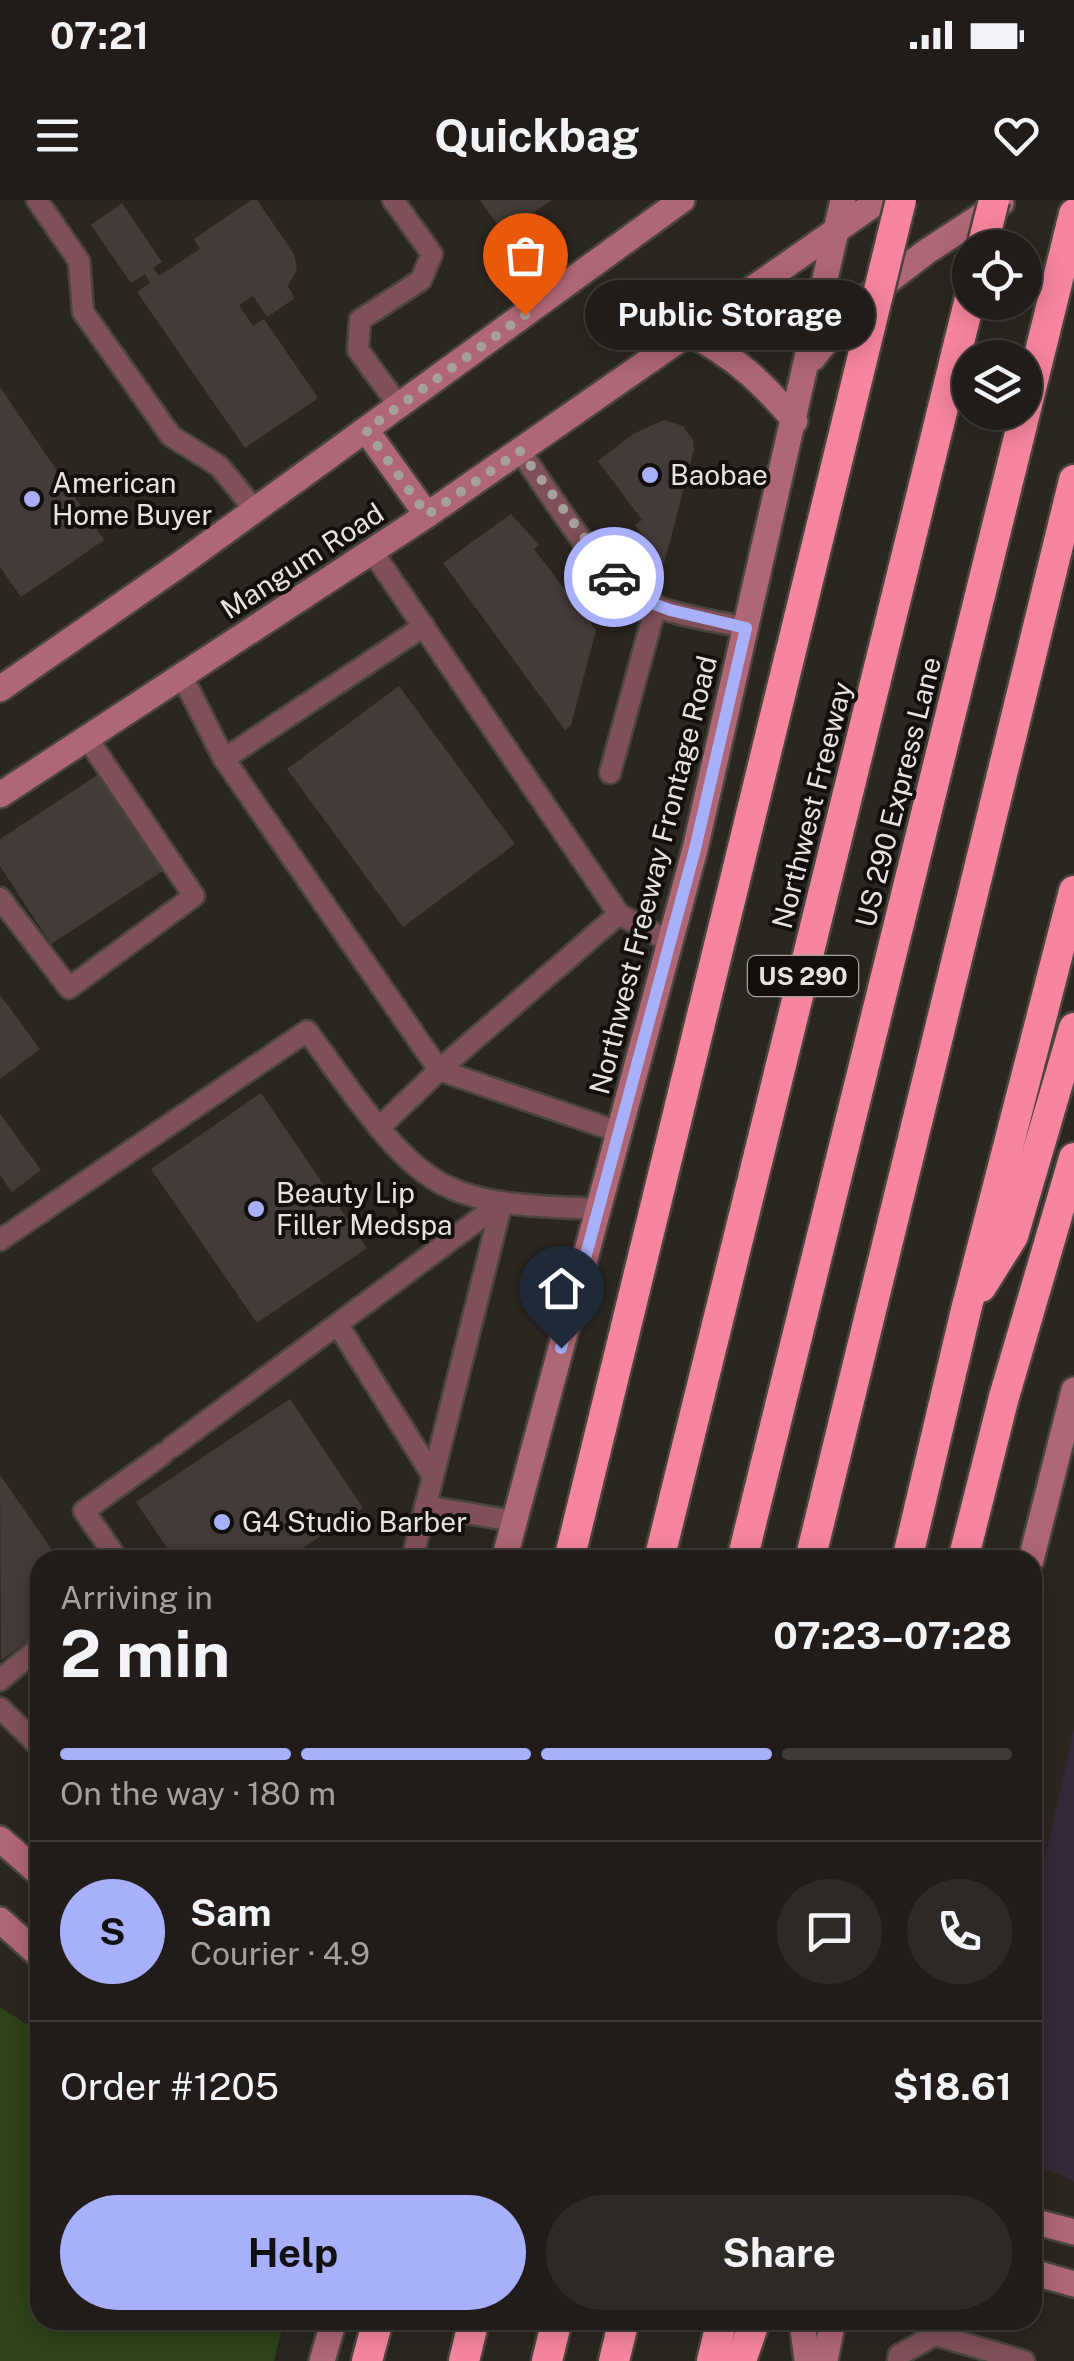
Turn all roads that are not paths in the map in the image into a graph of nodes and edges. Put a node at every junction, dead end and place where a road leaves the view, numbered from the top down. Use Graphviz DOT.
graph roads {
  1 [pos="38,200"];
  2 [pos="393,200"];
  3 [pos="682,200"];
  4 [pos="843,200"];
  5 [pos="880,200"];
  6 [pos="901,200"];
  7 [pos="994,200"];
  8 [pos="1005,200"];
  9 [pos="1074,214"];
  10 [pos="986,230"];
  11 [pos="835,231"];
  12 [pos="965,320"];
  13 [pos="689,332"];
  14 [pos="808,364"];
  15 [pos="399,406"];
  16 [pos="795,421"];
  17 [pos="366,430"];
  18 [pos="520,451"];
  19 [pos="1074,480"];
  20 [pos="255,510"];
  21 [pos="427,515"];
  22 [pos="372,551"];
  23 [pos="656,605"];
  24 [pos="424,626"];
  25 [pos="746,628"];
  26 [pos="182,676"];
  27 [pos="0,689"];
  28 [pos="87,738"];
  29 [pos="224,759"];
  30 [pos="610,773"];
  31 [pos="0,795"];
  32 [pos="1074,892"];
  33 [pos="0,898"];
  34 [pos="619,914"];
  35 [pos="670,942"];
  36 [pos="1074,1028"];
  37 [pos="439,1070"];
  38 [pos="380,1126"];
  39 [pos="619,1132"];
  40 [pos="1074,1158"];
  41 [pos="502,1202"];
  42 [pos="598,1209"];
  43 [pos="0,1240"];
  44 [pos="966,1310"];
  45 [pos="338,1324"];
  46 [pos="1074,1390"];
  47 [pos="433,1476"];
  48 [pos="425,1506"];
  49 [pos="514,1521"];
  50 [pos="111,1550"];
  51 [pos="414,1550"];
  52 [pos="507,1550"];
  53 [pos="571,1550"];
  54 [pos="661,1550"];
  55 [pos="744,1550"];
  56 [pos="812,1550"];
  57 [pos="909,1550"];
  58 [pos="965,1550"];
  59 [pos="1034,1550"];
  60 [pos="30,1655"];
  61 [pos="0,1680"];
  62 [pos="0,1708"];
  63 [pos="30,1738"];
  64 [pos="0,1839"];
  65 [pos="30,1865"];
  66 [pos="0,1920"];
  67 [pos="30,1947"];
  68 [pos="1042,2224"];
  69 [pos="1074,2232"];
  70 [pos="1042,2275"];
  71 [pos="1074,2284"];
  72 [pos="314,2330"];
  73 [pos="331,2330"];
  74 [pos="375,2330"];
  75 [pos="472,2330"];
  76 [pos="555,2330"];
  77 [pos="622,2330"];
  78 [pos="720,2330"];
  79 [pos="752,2330"];
  80 [pos="803,2330"];
  81 [pos="831,2330"];
  82 [pos="306,2361"];
  83 [pos="322,2361"];
  84 [pos="367,2361"];
  85 [pos="464,2361"];
  86 [pos="547,2361"];
  87 [pos="614,2361"];
  88 [pos="712,2361"];
  89 [pos="741,2361"];
  90 [pos="807,2361"];
  91 [pos="825,2361"];
  92 [pos="898,2361"];
  93 [pos="1024,2361"];
  1 -- 20 [label="lane"];
  2 -- 15 [label="lane"];
  3 -- 15 [label="main road"];
  4 -- 11 [label="main road, Northwest Freeway Frontage Road"];
  5 -- 11 [label="main road, Mangum Road"];
  6 -- 53 [label="highway, bridge"];
  7 -- 10 [label="highway, bridge"];
  8 -- 14 [label="main road"];
  9 -- 55 [label="highway, US 290 Express Lane"];
  11 -- 13 [label="main road, Mangum Road"];
  11 -- 14 [label="main road, Northwest Freeway Frontage Road"];
  12 -- 54 [label="highway, Northwest Freeway / US 290"];
  13 -- 16 [label="main road"];
  13 -- 18 [label="main road, Mangum Road"];
  14 -- 16 [label="main road, Northwest Freeway Frontage Road"];
  15 -- 17 [label="main road"];
  16 -- 25 [label="main road, Northwest Freeway Frontage Road"];
  17 -- 20 [label="main road"];
  17 -- 21 [label="main road"];
  18 -- 21 [label="main road, Mangum Road"];
  18 -- 23 [label="lane"];
  19 -- 56 [label="highway"];
  20 -- 27 [label="main road"];
  21 -- 22 [label="main road, Mangum Road"];
  22 -- 24 [label="lane"];
  22 -- 26 [label="main road, Mangum Road"];
  23 -- 25 [label="lane"];
  23 -- 30 [label="lane"];
  24 -- 29 [label="lane"];
  24 -- 34 [label="lane"];
  25 -- 35 [label="main road, Northwest Freeway Frontage Road"];
  26 -- 28 [label="main road, Mangum Road"];
  26 -- 29 [label="lane"];
  28 -- 31 [label="main road, Mangum Road"];
  28 -- 33 [label="lane"];
  29 -- 37 [label="lane"];
  32 -- 44 [label="highway"];
  34 -- 35 [label="lane"];
  34 -- 37 [label="lane"];
  35 -- 39 [label="main road, Northwest Freeway Frontage Road"];
  36 -- 44 [label="highway"];
  37 -- 38 [label="lane"];
  37 -- 39 [label="lane"];
  38 -- 41 [label="lane"];
  38 -- 43 [label="lane"];
  39 -- 42 [label="main road, Northwest Freeway Frontage Road"];
  40 -- 58 [label="highway"];
  41 -- 42 [label="lane"];
  41 -- 45 [label="lane"];
  41 -- 47 [label="lane"];
  42 -- 49 [label="main road, Northwest Freeway Frontage Road"];
  44 -- 57 [label="highway"];
  45 -- 47 [label="lane"];
  45 -- 50 [label="lane"];
  46 -- 59 [label="main road"];
  47 -- 48 [label="lane"];
  48 -- 49 [label="lane"];
  48 -- 51 [label="lane"];
  49 -- 52 [label="main road, Northwest Freeway Frontage Road"];
  60 -- 61 [label="lane"];
  62 -- 63 [label="lane"];
  64 -- 65 [label="main road"];
  66 -- 67 [label="main road"];
  68 -- 69 [label="main road"];
  70 -- 71 [label="main road"];
  72 -- 82 [label="main road"];
  73 -- 83 [label="main road"];
  74 -- 84 [label="highway"];
  75 -- 85 [label="highway"];
  76 -- 86 [label="highway"];
  77 -- 87 [label="highway"];
  78 -- 88 [label="highway"];
  79 -- 89 [label="highway"];
  80 -- 90 [label="main road"];
  81 -- 91 [label="main road"];
  92 -- 93 [label="lane"];
}
